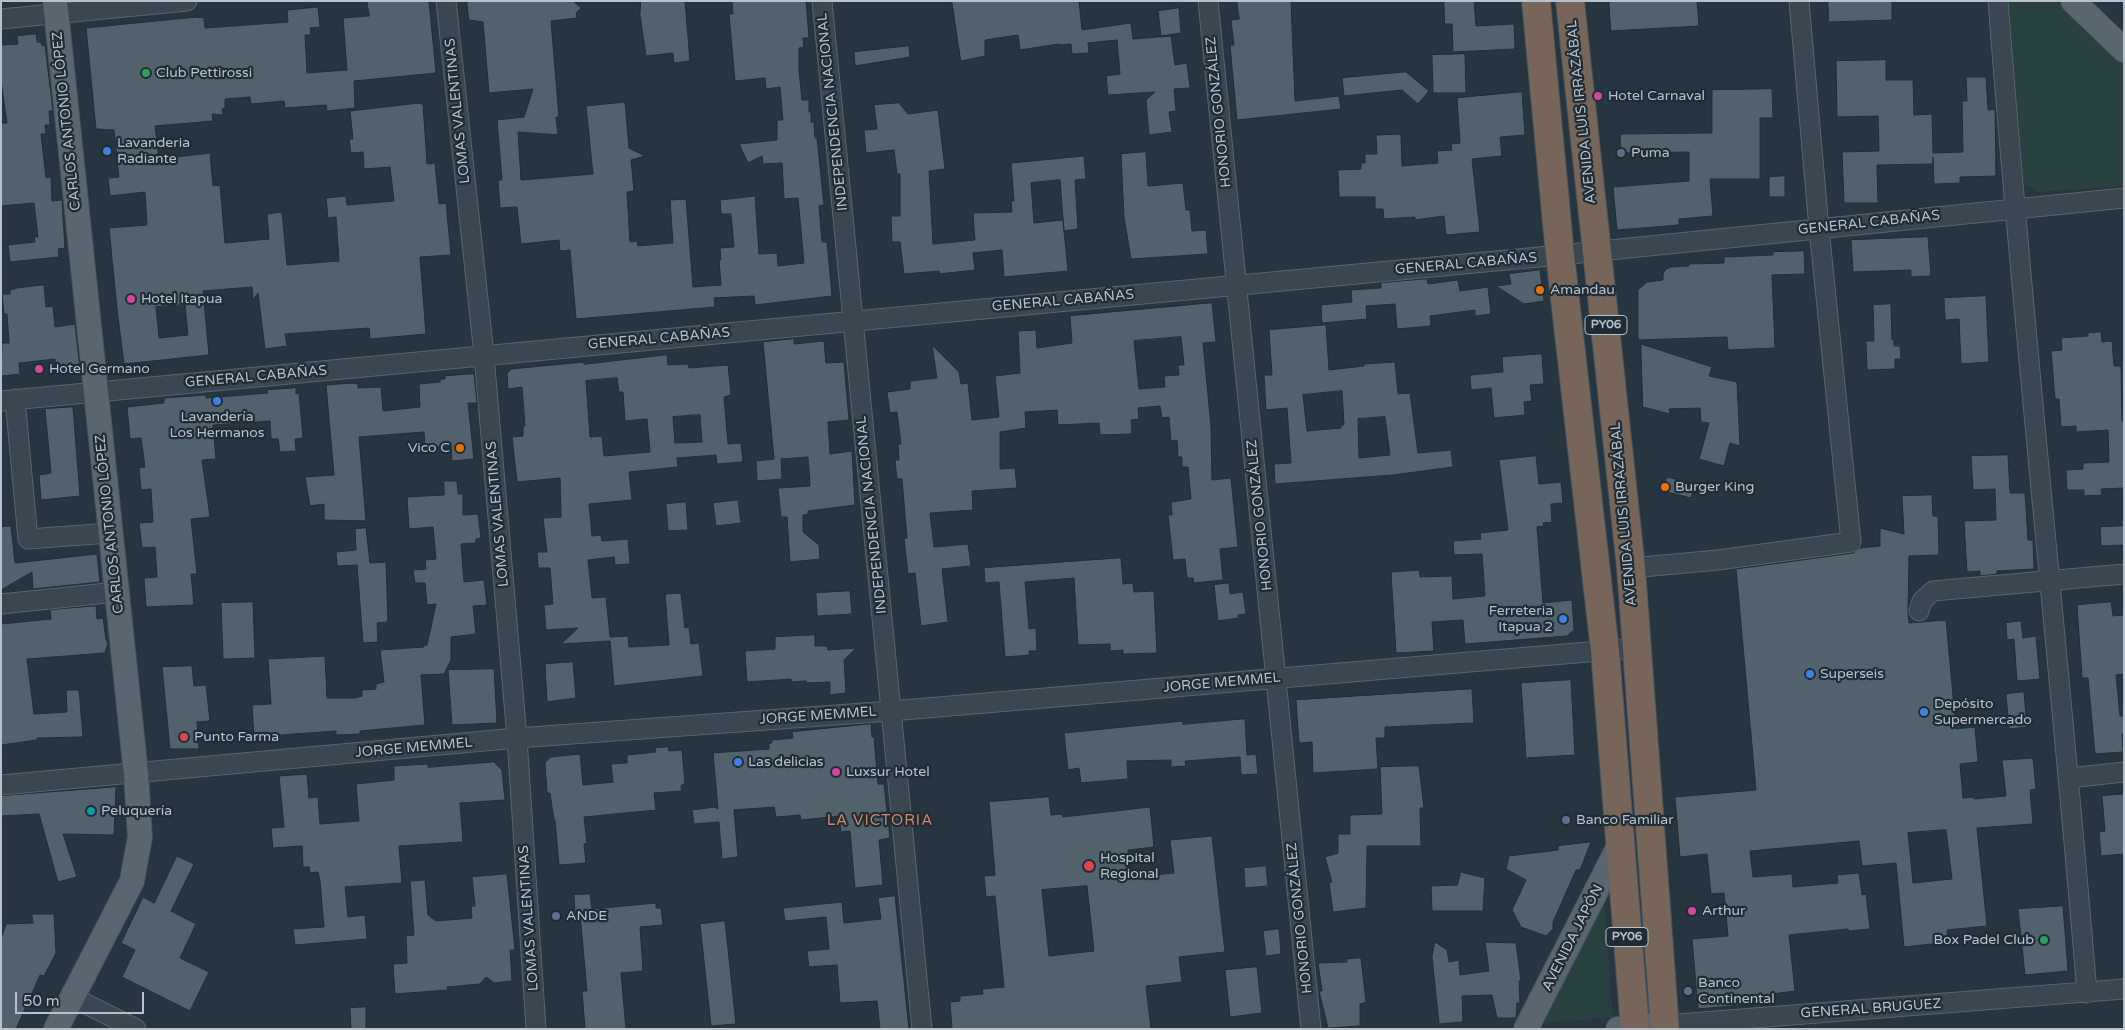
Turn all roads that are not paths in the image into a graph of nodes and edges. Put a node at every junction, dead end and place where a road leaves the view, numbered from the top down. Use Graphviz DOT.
graph roads {
  1 [pos="187,1"];
  2 [pos="446,1"];
  3 [pos="822,1"];
  4 [pos="1208,1"];
  5 [pos="1536,1"];
  6 [pos="1570,1"];
  7 [pos="1799,1"];
  8 [pos="1998,1"];
  9 [pos="2073,1"];
  10 [pos="55,7"];
  11 [pos="1,19"];
  12 [pos="2124,50"];
  13 [pos="2124,198"];
  14 [pos="2014,209"];
  15 [pos="1819,228"];
  16 [pos="1598,250"];
  17 [pos="1560,255"];
  18 [pos="1236,285"];
  19 [pos="853,321"];
  20 [pos="484,355"];
  21 [pos="96,392"];
  22 [pos="8,400"];
  23 [pos="110,533"];
  24 [pos="1631,568"];
  25 [pos="2124,574"];
  26 [pos="2051,581"];
  27 [pos="117,592"];
  28 [pos="1,604"];
  29 [pos="1920,611"];
  30 [pos="1635,648"];
  31 [pos="1605,651"];
  32 [pos="1276,678"];
  33 [pos="892,711"];
  34 [pos="517,738"];
  35 [pos="2124,772"];
  36 [pos="136,774"];
  37 [pos="2069,778"];
  38 [pos="1,785"];
  39 [pos="1619,846"];
  40 [pos="2124,989"];
  41 [pos="2087,993"];
  42 [pos="72,997"];
  43 [pos="1665,1027"];
  44 [pos="1629,1028"];
  45 [pos="56,1029"];
  46 [pos="136,1029"];
  47 [pos="536,1029"];
  48 [pos="922,1029"];
  49 [pos="1311,1029"];
  50 [pos="1526,1029"];
  1 -- 10 [label="street"];
  2 -- 20 [label="street, LOMAS VALENTINAS"];
  3 -- 19 [label="street, INDEPENDENCIA NACIONAL"];
  4 -- 18 [label="street, HONORIO GONZÁLEZ"];
  5 -- 17 [label="highway, PY06"];
  6 -- 16 [label="highway, AVENIDA LUIS IRRAZÁBAL / PY06"];
  7 -- 15 [label="street"];
  8 -- 14 [label="street"];
  9 -- 12 [label="main road"];
  10 -- 11 [label="street"];
  10 -- 21 [label="main road, CARLOS ANTONIO LÓPEZ"];
  13 -- 14 [label="street, GENERAL CABAÑAS"];
  14 -- 15 [label="street, GENERAL CABAÑAS"];
  14 -- 26 [label="street"];
  15 -- 16 [label="street, GENERAL CABAÑAS"];
  15 -- 24 [label="street"];
  16 -- 17 [label="street, GENERAL CABAÑAS"];
  16 -- 24 [label="highway, AVENIDA LUIS IRRAZÁBAL / PY06"];
  17 -- 18 [label="street, GENERAL CABAÑAS"];
  17 -- 31 [label="highway, PY06"];
  18 -- 19 [label="street, GENERAL CABAÑAS"];
  18 -- 32 [label="street, HONORIO GONZÁLEZ"];
  19 -- 20 [label="street, GENERAL CABAÑAS"];
  19 -- 33 [label="street, INDEPENDENCIA NACIONAL"];
  20 -- 21 [label="street, GENERAL CABAÑAS"];
  20 -- 34 [label="street, LOMAS VALENTINAS"];
  21 -- 22 [label="street, GENERAL CABAÑAS"];
  21 -- 23 [label="main road, CARLOS ANTONIO LÓPEZ"];
  22 -- 23 [label="street"];
  23 -- 27 [label="main road, CARLOS ANTONIO LÓPEZ"];
  24 -- 30 [label="highway, AVENIDA LUIS IRRAZÁBAL / PY06"];
  25 -- 26 [label="street"];
  26 -- 29 [label="street"];
  26 -- 37 [label="street"];
  27 -- 28 [label="street"];
  27 -- 36 [label="main road, CARLOS ANTONIO LÓPEZ"];
  30 -- 31 [label="street, JORGE MEMMEL"];
  30 -- 43 [label="highway, AVENIDA LUIS IRRAZÁBAL / PY06"];
  31 -- 32 [label="street, JORGE MEMMEL"];
  31 -- 39 [label="highway, PY06"];
  32 -- 33 [label="street, JORGE MEMMEL"];
  32 -- 49 [label="street, HONORIO GONZÁLEZ"];
  33 -- 34 [label="street, JORGE MEMMEL"];
  33 -- 48 [label="street, INDEPENDENCIA NACIONAL"];
  34 -- 36 [label="street, JORGE MEMMEL"];
  34 -- 47 [label="street, LOMAS VALENTINAS"];
  35 -- 37 [label="street"];
  36 -- 38 [label="street, JORGE MEMMEL"];
  36 -- 42 [label="main road, CARLOS ANTONIO LÓPEZ"];
  37 -- 41 [label="street"];
  39 -- 44 [label="highway, PY06"];
  39 -- 50 [label="main road, AVENIDA JAPÓN"];
  40 -- 41 [label="street, GENERAL BRUGUEZ"];
  41 -- 43 [label="street, GENERAL BRUGUEZ"];
  42 -- 45 [label="main road, CARLOS ANTONIO LÓPEZ"];
  42 -- 46 [label="street"];
  43 -- 44 [label="main road, GENERAL BRUGUEZ"];
}
